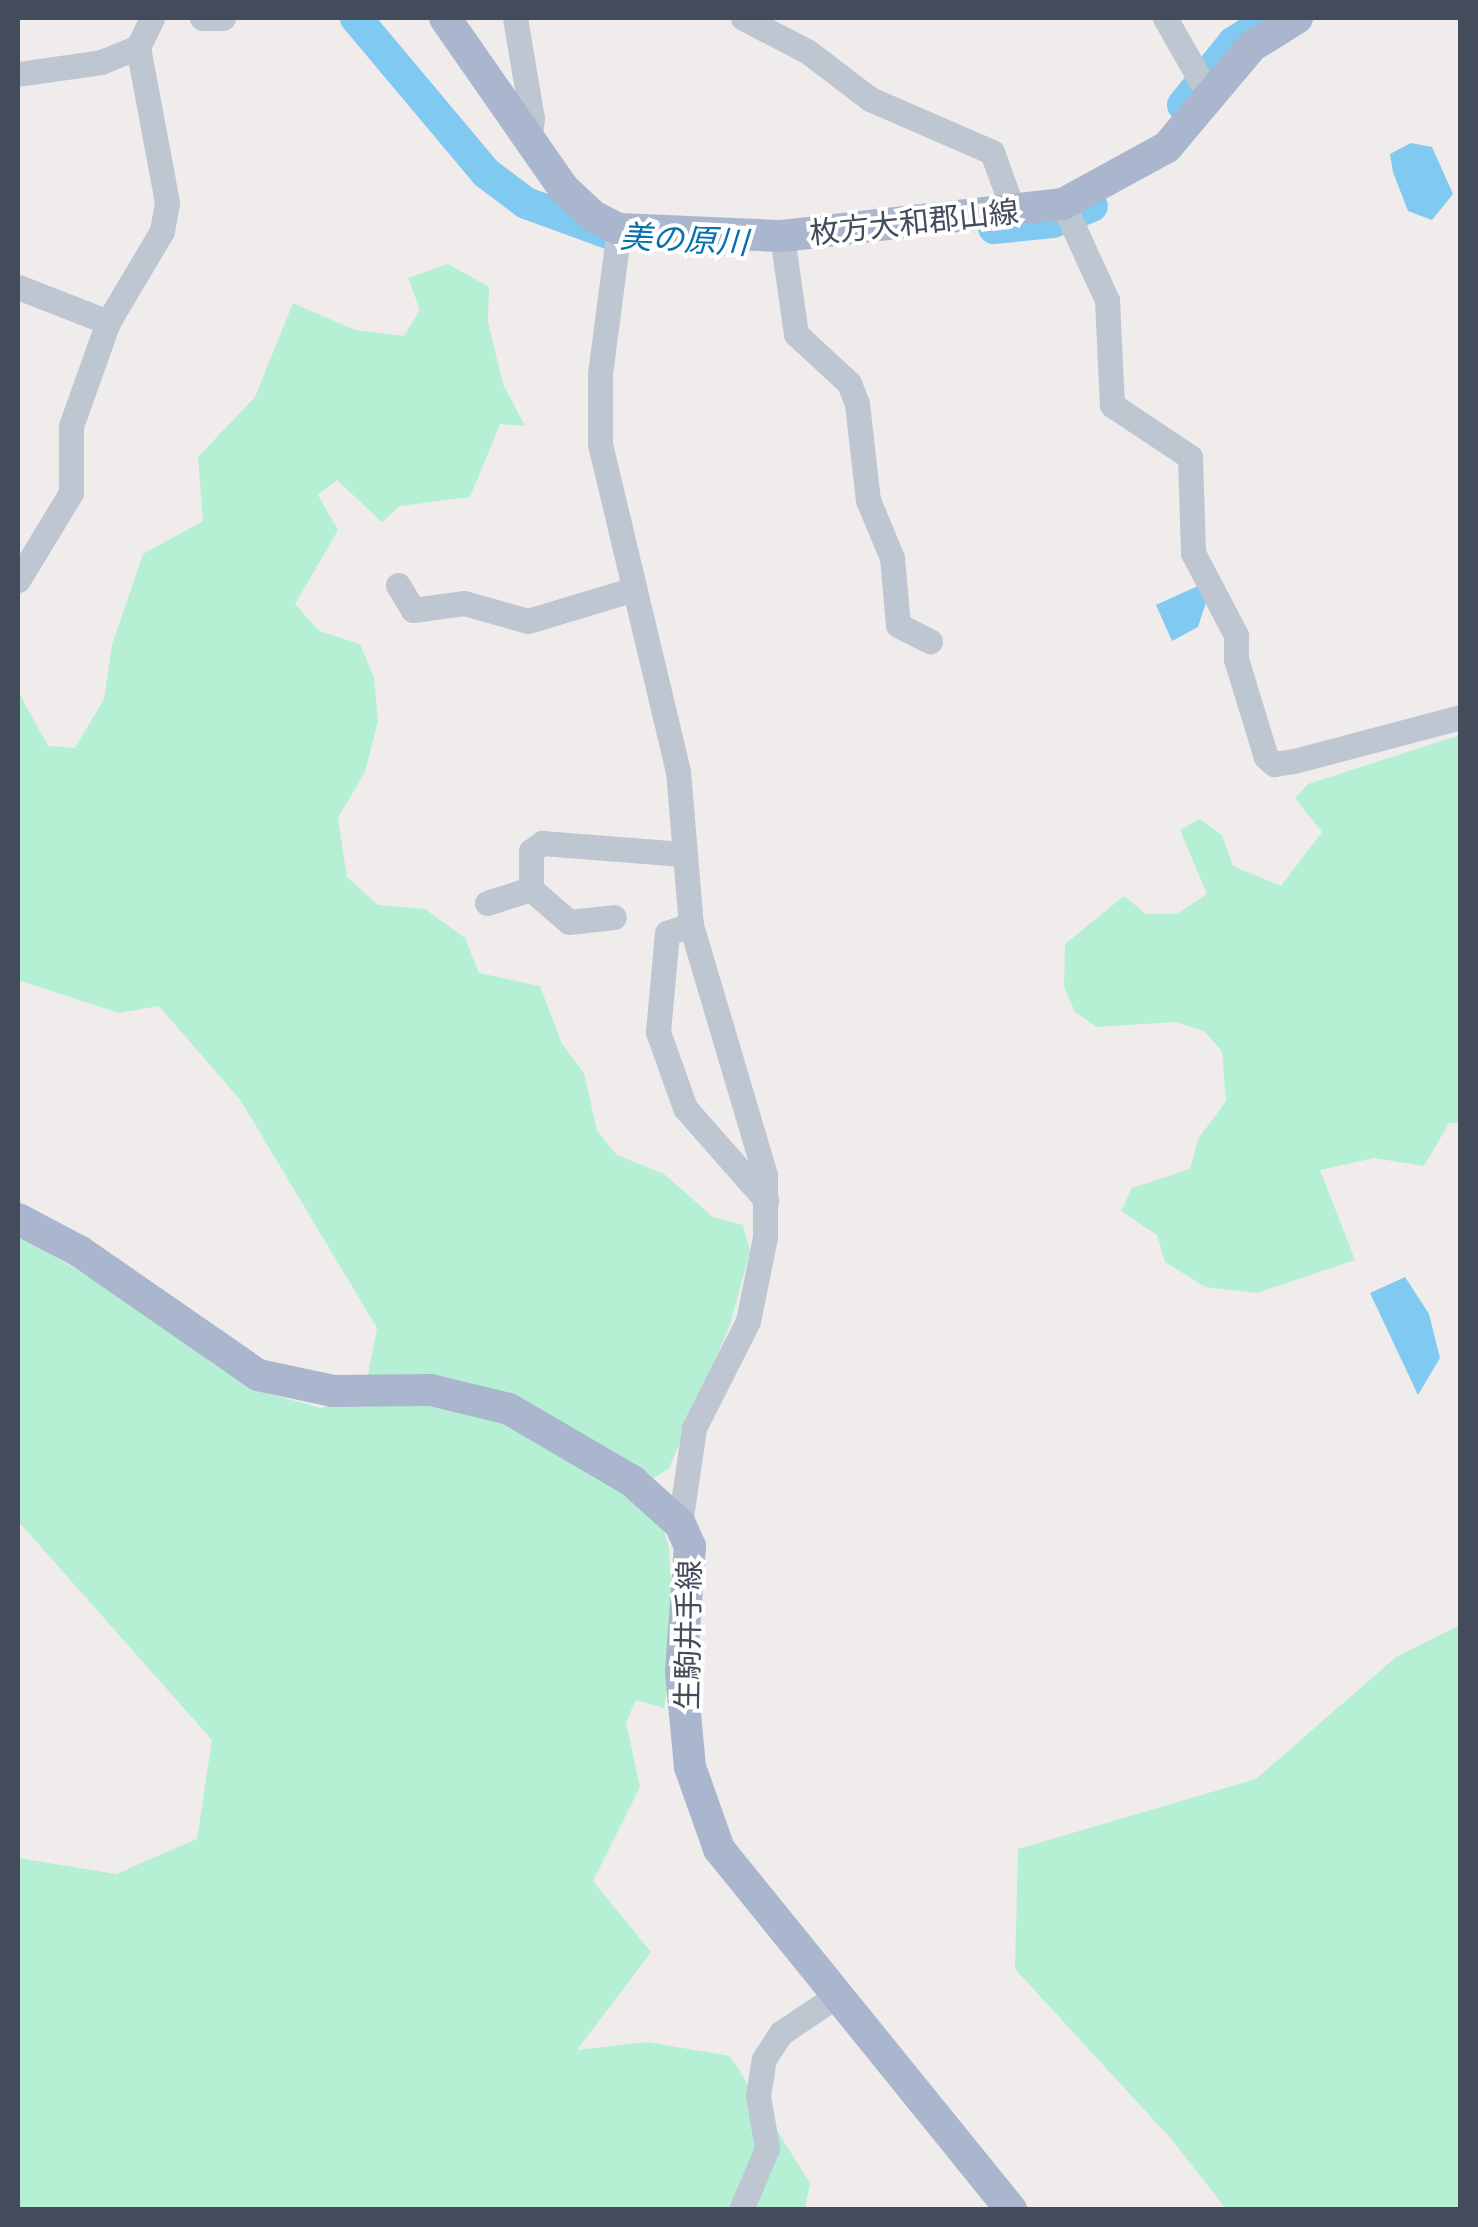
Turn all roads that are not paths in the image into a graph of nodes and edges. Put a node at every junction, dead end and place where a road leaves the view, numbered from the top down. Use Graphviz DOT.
graph roads {
  1 [pos="152,18"];
  2 [pos="202,18"];
  3 [pos="223,18"];
  4 [pos="445,18"];
  5 [pos="514,18"];
  6 [pos="744,18"];
  7 [pos="1165,18"];
  8 [pos="1297,18"];
  9 [pos="138,47"];
  10 [pos="18,74"];
  11 [pos="1209,95"];
  12 [pos="529,143"];
  13 [pos="1064,204"];
  14 [pos="1013,210"];
  15 [pos="782,236"];
  16 [pos="616,240"];
  17 [pos="18,287"];
  18 [pos="108,322"];
  19 [pos="18,580"];
  20 [pos="398,585"];
  21 [pos="634,589"];
  22 [pos="930,641"];
  23 [pos="1460,717"];
  24 [pos="683,854"];
  25 [pos="531,889"];
  26 [pos="487,903"];
  27 [pos="614,917"];
  28 [pos="691,925"];
  29 [pos="766,1200"];
  30 [pos="18,1219"];
  31 [pos="680,1524"];
  32 [pos="840,1994"];
  33 [pos="741,2210"];
  34 [pos="1011,2210"];
  1 -- 9 [label="street"];
  2 -- 3 [label="street"];
  4 -- 12 [label="main road, 枚方大和郡山線"];
  5 -- 12 [label="street"];
  6 -- 14 [label="street"];
  7 -- 11 [label="street"];
  8 -- 11 [label="main road, 枚方大和郡山線"];
  9 -- 10 [label="street"];
  9 -- 18 [label="street"];
  11 -- 13 [label="main road, 枚方大和郡山線"];
  12 -- 16 [label="main road, 枚方大和郡山線"];
  13 -- 14 [label="main road, 枚方大和郡山線"];
  13 -- 23 [label="street"];
  14 -- 15 [label="main road, 枚方大和郡山線"];
  15 -- 16 [label="main road, 枚方大和郡山線"];
  15 -- 22 [label="street"];
  16 -- 21 [label="street"];
  17 -- 18 [label="street"];
  18 -- 19 [label="street"];
  20 -- 21 [label="street"];
  21 -- 24 [label="street"];
  24 -- 25 [label="street"];
  24 -- 28 [label="street"];
  25 -- 26 [label="street"];
  25 -- 27 [label="street"];
  28 -- 29 [label="street"];
  28 -- 29 [label="street"];
  29 -- 31 [label="street"];
  30 -- 31 [label="main road, 生駒井手線"];
  31 -- 32 [label="main road, 生駒井手線"];
  32 -- 33 [label="street"];
  32 -- 34 [label="main road, 生駒井手線"];
}
